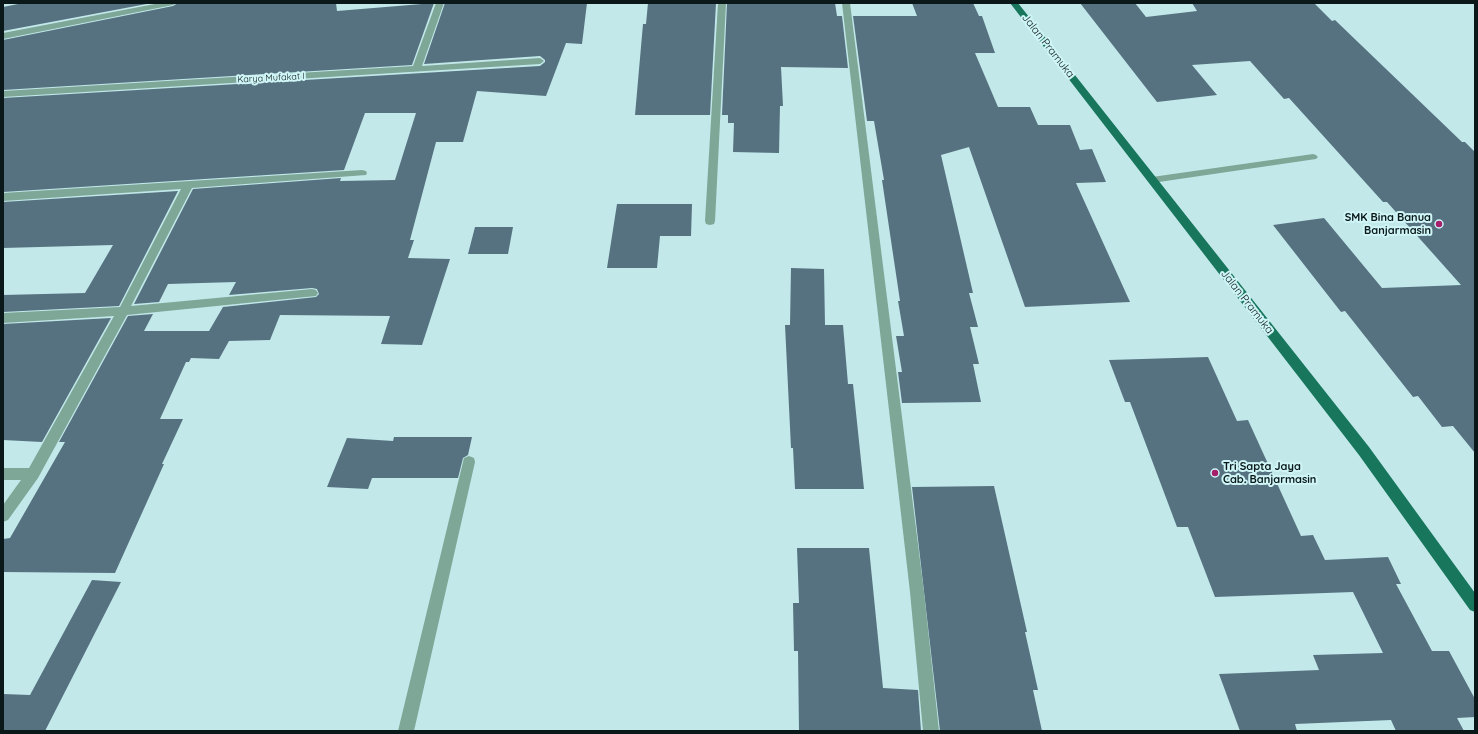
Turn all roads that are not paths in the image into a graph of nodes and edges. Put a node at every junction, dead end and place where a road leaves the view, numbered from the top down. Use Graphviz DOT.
graph roads {
  1 [pos="173,3"];
  2 [pos="440,3"];
  3 [pos="722,3"];
  4 [pos="846,3"];
  5 [pos="1014,3"];
  6 [pos="3,36"];
  7 [pos="540,61"];
  8 [pos="416,69"];
  9 [pos="3,94"];
  10 [pos="1313,157"];
  11 [pos="362,173"];
  12 [pos="1152,180"];
  13 [pos="188,185"];
  14 [pos="3,197"];
  15 [pos="710,221"];
  16 [pos="312,293"];
  17 [pos="123,311"];
  18 [pos="3,318"];
  19 [pos="470,462"];
  20 [pos="3,474"];
  21 [pos="33,474"];
  22 [pos="3,516"];
  23 [pos="1475,605"];
  24 [pos="406,731"];
  25 [pos="931,731"];
  1 -- 6 [label="street"];
  2 -- 8 [label="street"];
  3 -- 15 [label="street"];
  4 -- 25 [label="street"];
  5 -- 12 [label="main road, Jalan Pramuka"];
  7 -- 8 [label="street, Karya Mufakat I"];
  8 -- 9 [label="street, Karya Mufakat I"];
  10 -- 12 [label="street"];
  11 -- 13 [label="street"];
  12 -- 23 [label="main road, Jalan Pramuka"];
  13 -- 14 [label="street"];
  13 -- 17 [label="street"];
  16 -- 17 [label="street"];
  17 -- 18 [label="street"];
  17 -- 21 [label="street"];
  19 -- 24 [label="street"];
  20 -- 21 [label="street"];
  21 -- 22 [label="street"];
}
